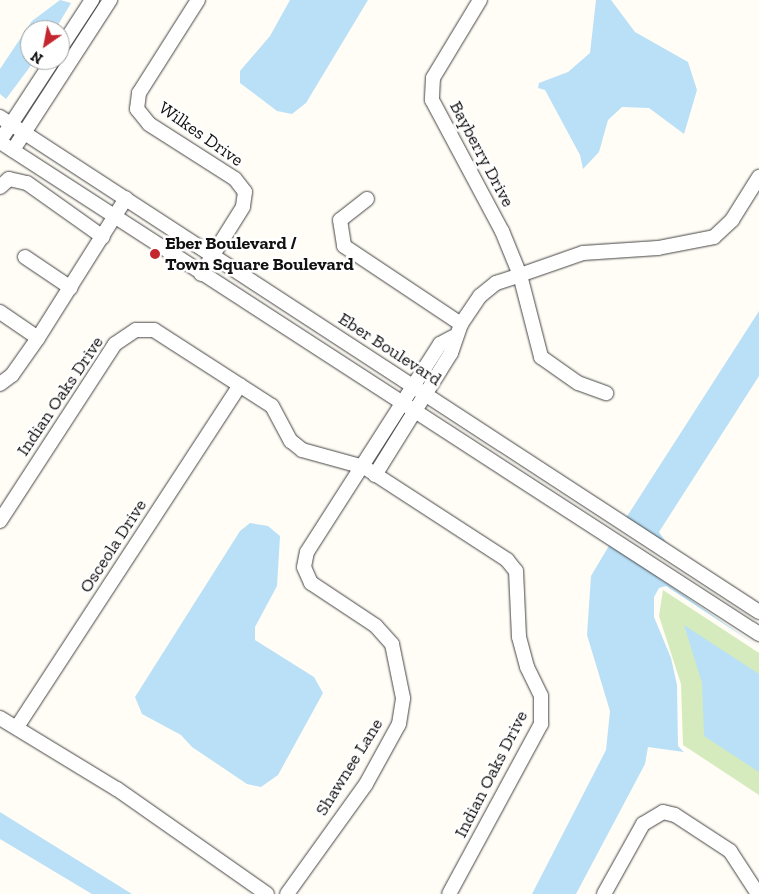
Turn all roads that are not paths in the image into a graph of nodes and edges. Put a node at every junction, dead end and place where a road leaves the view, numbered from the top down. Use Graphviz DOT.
graph roads {
  1 [pos="92,0"];
  2 [pos="110,0"];
  3 [pos="198,0"];
  4 [pos="480,0"];
  5 [pos="70,34"];
  6 [pos="45,70"];
  7 [pos="6,120"];
  8 [pos="24,132"];
  9 [pos="0,142"];
  10 [pos="13,150"];
  11 [pos="759,177"];
  12 [pos="0,187"];
  13 [pos="126,198"];
  14 [pos="367,199"];
  15 [pos="115,216"];
  16 [pos="103,237"];
  17 [pos="213,256"];
  18 [pos="25,257"];
  19 [pos="201,274"];
  20 [pos="520,275"];
  21 [pos="71,288"];
  22 [pos="0,312"];
  23 [pos="461,324"];
  24 [pos="453,337"];
  25 [pos="38,338"];
  26 [pos="1,381"];
  27 [pos="240,385"];
  28 [pos="412,385"];
  29 [pos="606,393"];
  30 [pos="427,395"];
  31 [pos="402,404"];
  32 [pos="416,412"];
  33 [pos="379,442"];
  34 [pos="391,451"];
  35 [pos="370,471"];
  36 [pos="0,521"];
  37 [pos="759,612"];
  38 [pos="759,634"];
  39 [pos="0,718"];
  40 [pos="17,727"];
  41 [pos="267,894"];
  42 [pos="287,894"];
  43 [pos="450,894"];
  44 [pos="604,894"];
  45 [pos="758,894"];
  1 -- 5 [label="street"];
  2 -- 8 [label="street"];
  3 -- 17 [label="street, Wilkes Drive"];
  4 -- 20 [label="street, Bayberry Drive"];
  6 -- 7 [label="street"];
  7 -- 8 [label="street, Eber Boulevard"];
  7 -- 9 [label="street"];
  8 -- 10 [label="street"];
  8 -- 13 [label="street, Eber Boulevard"];
  9 -- 10 [label="street"];
  10 -- 15 [label="street"];
  11 -- 20 [label="street"];
  12 -- 16 [label="street"];
  13 -- 15 [label="street"];
  13 -- 17 [label="street, Eber Boulevard"];
  14 -- 23 [label="street"];
  15 -- 16 [label="street"];
  15 -- 19 [label="street"];
  16 -- 21 [label="street"];
  17 -- 19 [label="street, Wilkes Drive"];
  17 -- 28 [label="street, Eber Boulevard"];
  18 -- 21 [label="street"];
  19 -- 31 [label="street"];
  20 -- 23 [label="street"];
  20 -- 29 [label="street, Bayberry Drive"];
  21 -- 25 [label="street"];
  22 -- 25 [label="street"];
  23 -- 24 [label="street"];
  24 -- 28 [label="street"];
  24 -- 30 [label="street"];
  25 -- 26 [label="street"];
  27 -- 35 [label="street, Indian Oaks Drive"];
  27 -- 36 [label="street, Indian Oaks Drive"];
  27 -- 40 [label="street, Osceola Drive"];
  28 -- 30 [label="street, Eber Boulevard"];
  28 -- 31 [label="street"];
  30 -- 32 [label="street"];
  30 -- 37 [label="street, Eber Boulevard"];
  31 -- 32 [label="street"];
  31 -- 33 [label="street"];
  32 -- 34 [label="street"];
  32 -- 38 [label="street"];
  33 -- 34 [label="street"];
  33 -- 35 [label="street"];
  34 -- 35 [label="street"];
  35 -- 42 [label="street, Shawnee Lane"];
  35 -- 43 [label="street, Indian Oaks Drive"];
  39 -- 40 [label="street"];
  40 -- 41 [label="street"];
  44 -- 45 [label="street"];
}
